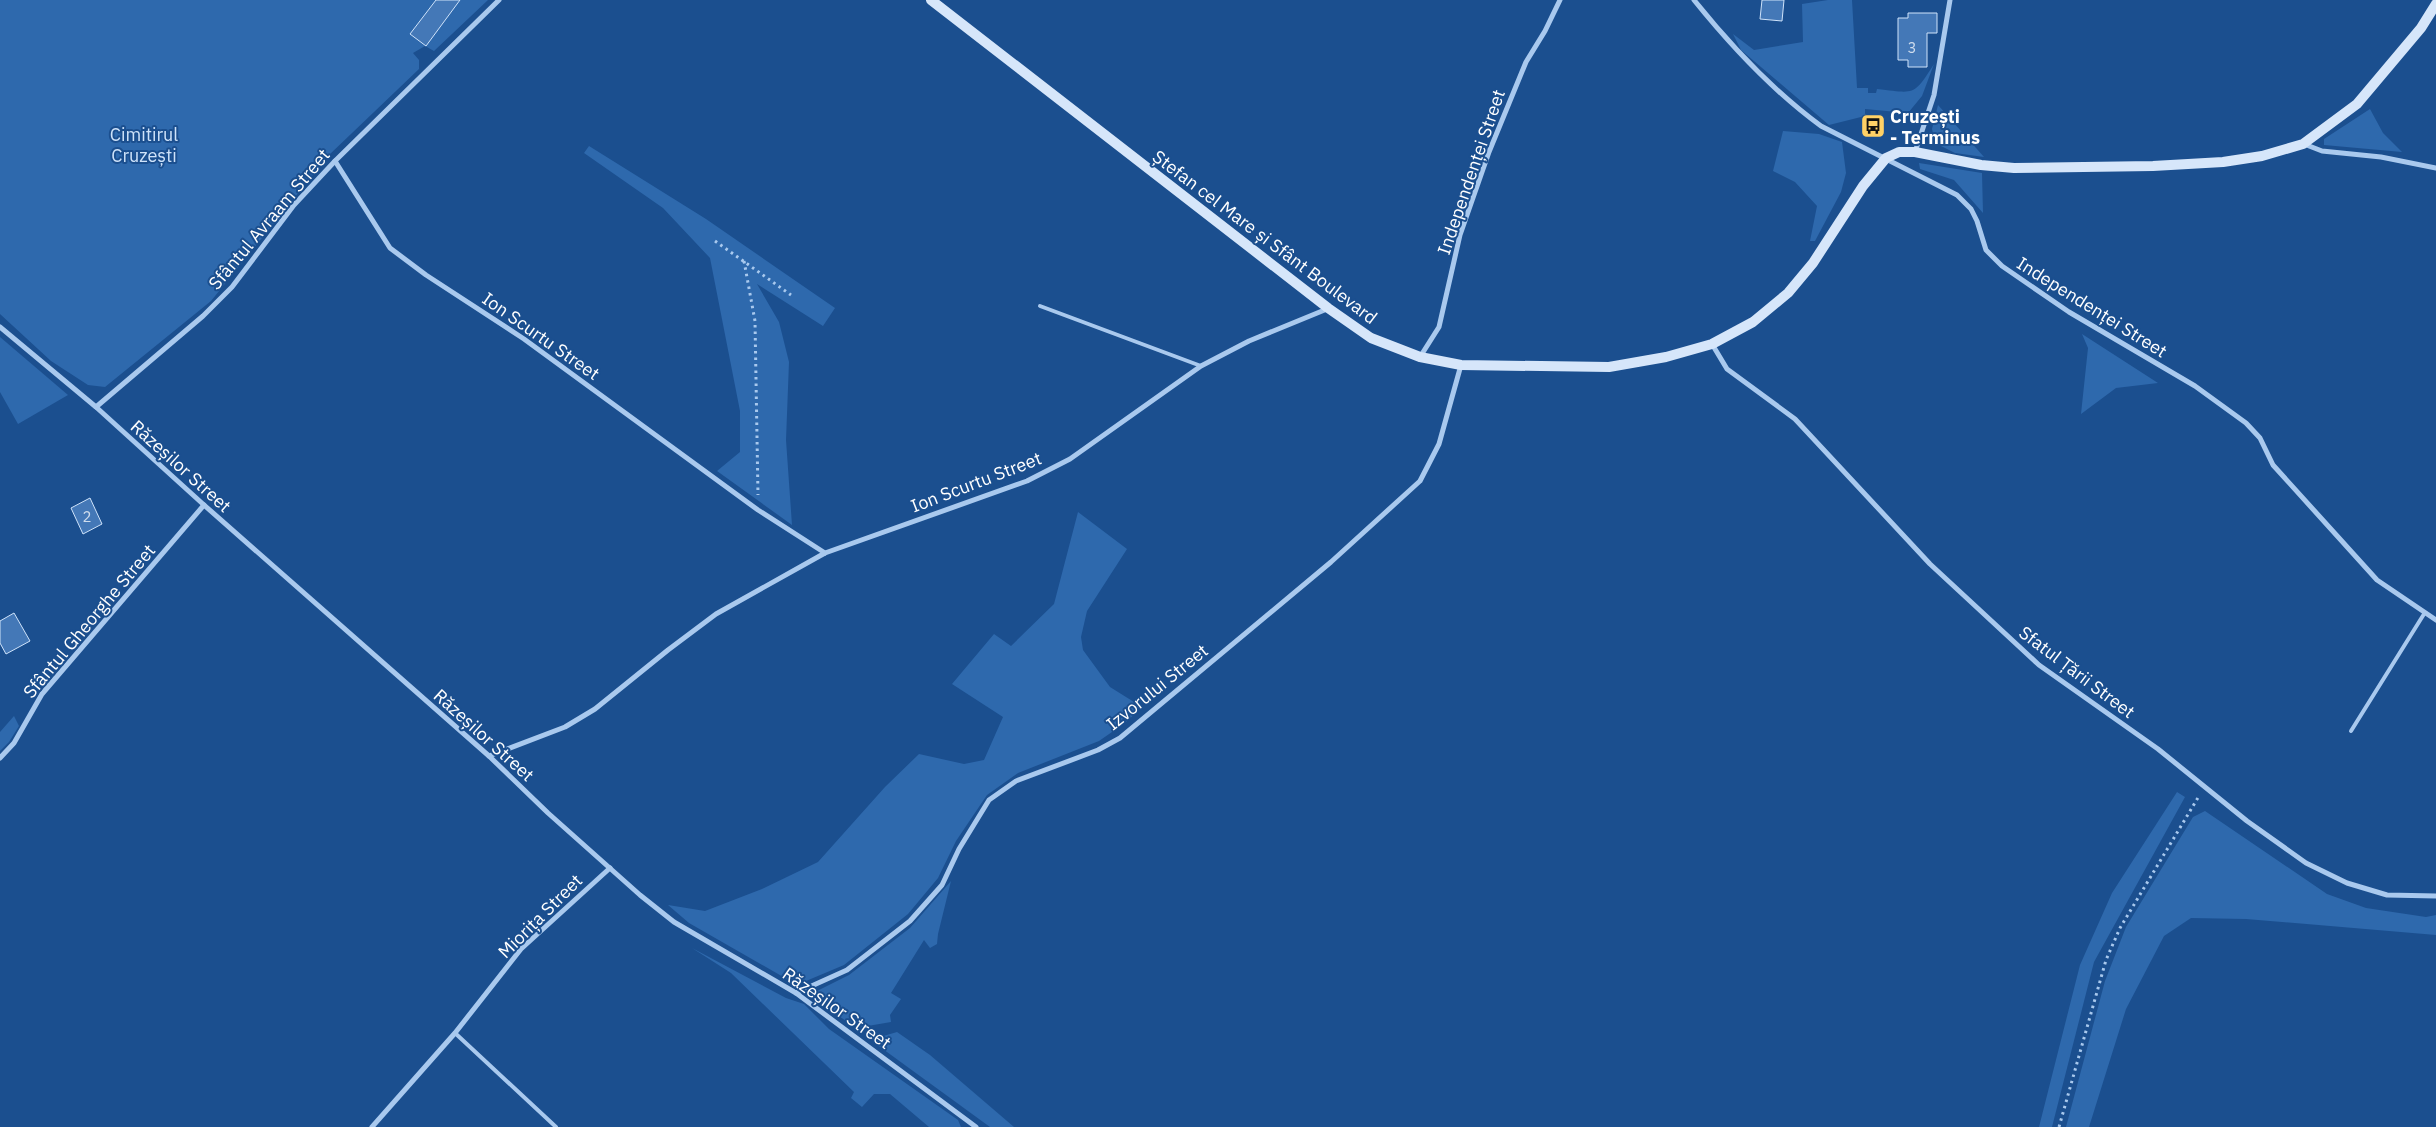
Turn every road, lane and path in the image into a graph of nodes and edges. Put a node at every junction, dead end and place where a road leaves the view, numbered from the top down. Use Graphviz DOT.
graph roads {
  1 [pos="499,0"];
  2 [pos="931,0"];
  3 [pos="1560,0"];
  4 [pos="1694,0"];
  5 [pos="1950,0"];
  6 [pos="2436,4"];
  7 [pos="2303,144"];
  8 [pos="1915,152"];
  9 [pos="1886,158"];
  10 [pos="335,161"];
  11 [pos="2436,168"];
  12 [pos="715,241"];
  13 [pos="744,261"];
  14 [pos="791,295"];
  15 [pos="1040,306"];
  16 [pos="1328,308"];
  17 [pos="0,327"];
  18 [pos="1712,344"];
  19 [pos="1420,358"];
  20 [pos="1461,365"];
  21 [pos="1201,366"];
  22 [pos="96,407"];
  23 [pos="204,505"];
  24 [pos="758,510"];
  25 [pos="825,552"];
  26 [pos="2424,614"];
  27 [pos="2436,620"];
  28 [pos="2351,731"];
  29 [pos="489,756"];
  30 [pos="0,758"];
  31 [pos="2204,788"];
  32 [pos="610,868"];
  33 [pos="2436,896"];
  34 [pos="796,992"];
  35 [pos="455,1033"];
  36 [pos="372,1127"];
  37 [pos="556,1127"];
  38 [pos="976,1127"];
  39 [pos="2059,1127"];
  1 -- 10 [label="street, Sfântul Avraam Street"];
  2 -- 16 [label="street, Ștefan cel Mare și Sfânt Boulevard"];
  3 -- 19 [label="street, Independenței Street"];
  4 -- 9 [label="street, Independenței Street"];
  5 -- 8 [label="street"];
  6 -- 7 [label="street"];
  7 -- 8 [label="street"];
  7 -- 11 [label="street"];
  8 -- 9 [label="street"];
  9 -- 18 [label="street, Ștefan cel Mare și Sfânt Boulevard"];
  9 -- 26 [label="street, Independenței Street"];
  10 -- 22 [label="street, Sfântul Avraam Street"];
  10 -- 24 [label="street, Ion Scurtu Street"];
  12 -- 13 [label="path"];
  13 -- 14 [label="path"];
  13 -- 24 [label="path"];
  15 -- 21 [label="lane"];
  16 -- 19 [label="street, Ștefan cel Mare și Sfânt Boulevard"];
  16 -- 21 [label="street, Ion Scurtu Street"];
  17 -- 22 [label="street, Răzeșilor Street"];
  18 -- 20 [label="street, Ștefan cel Mare și Sfânt Boulevard"];
  18 -- 31 [label="street, Sfatul Țării Street"];
  19 -- 20 [label="street, Ștefan cel Mare și Sfânt Boulevard"];
  20 -- 34 [label="street, Izvorului Street"];
  21 -- 25 [label="street, Ion Scurtu Street"];
  22 -- 23 [label="street, Răzeșilor Street"];
  23 -- 29 [label="street, Răzeșilor Street"];
  23 -- 30 [label="street, Sfântul Gheorghe Street"];
  24 -- 25 [label="street, Ion Scurtu Street"];
  25 -- 29 [label="street, Ion Scurtu Street"];
  26 -- 27 [label="street, Independenței Street"];
  26 -- 28 [label="lane"];
  29 -- 32 [label="street, Răzeșilor Street"];
  31 -- 33 [label="street, Sfatul Țării Street"];
  31 -- 39 [label="path"];
  32 -- 34 [label="street, Răzeșilor Street"];
  32 -- 35 [label="street, Miorița Street"];
  34 -- 38 [label="street, Răzeșilor Street"];
  35 -- 36 [label="street, Miorița Street"];
  35 -- 37 [label="lane"];
}
